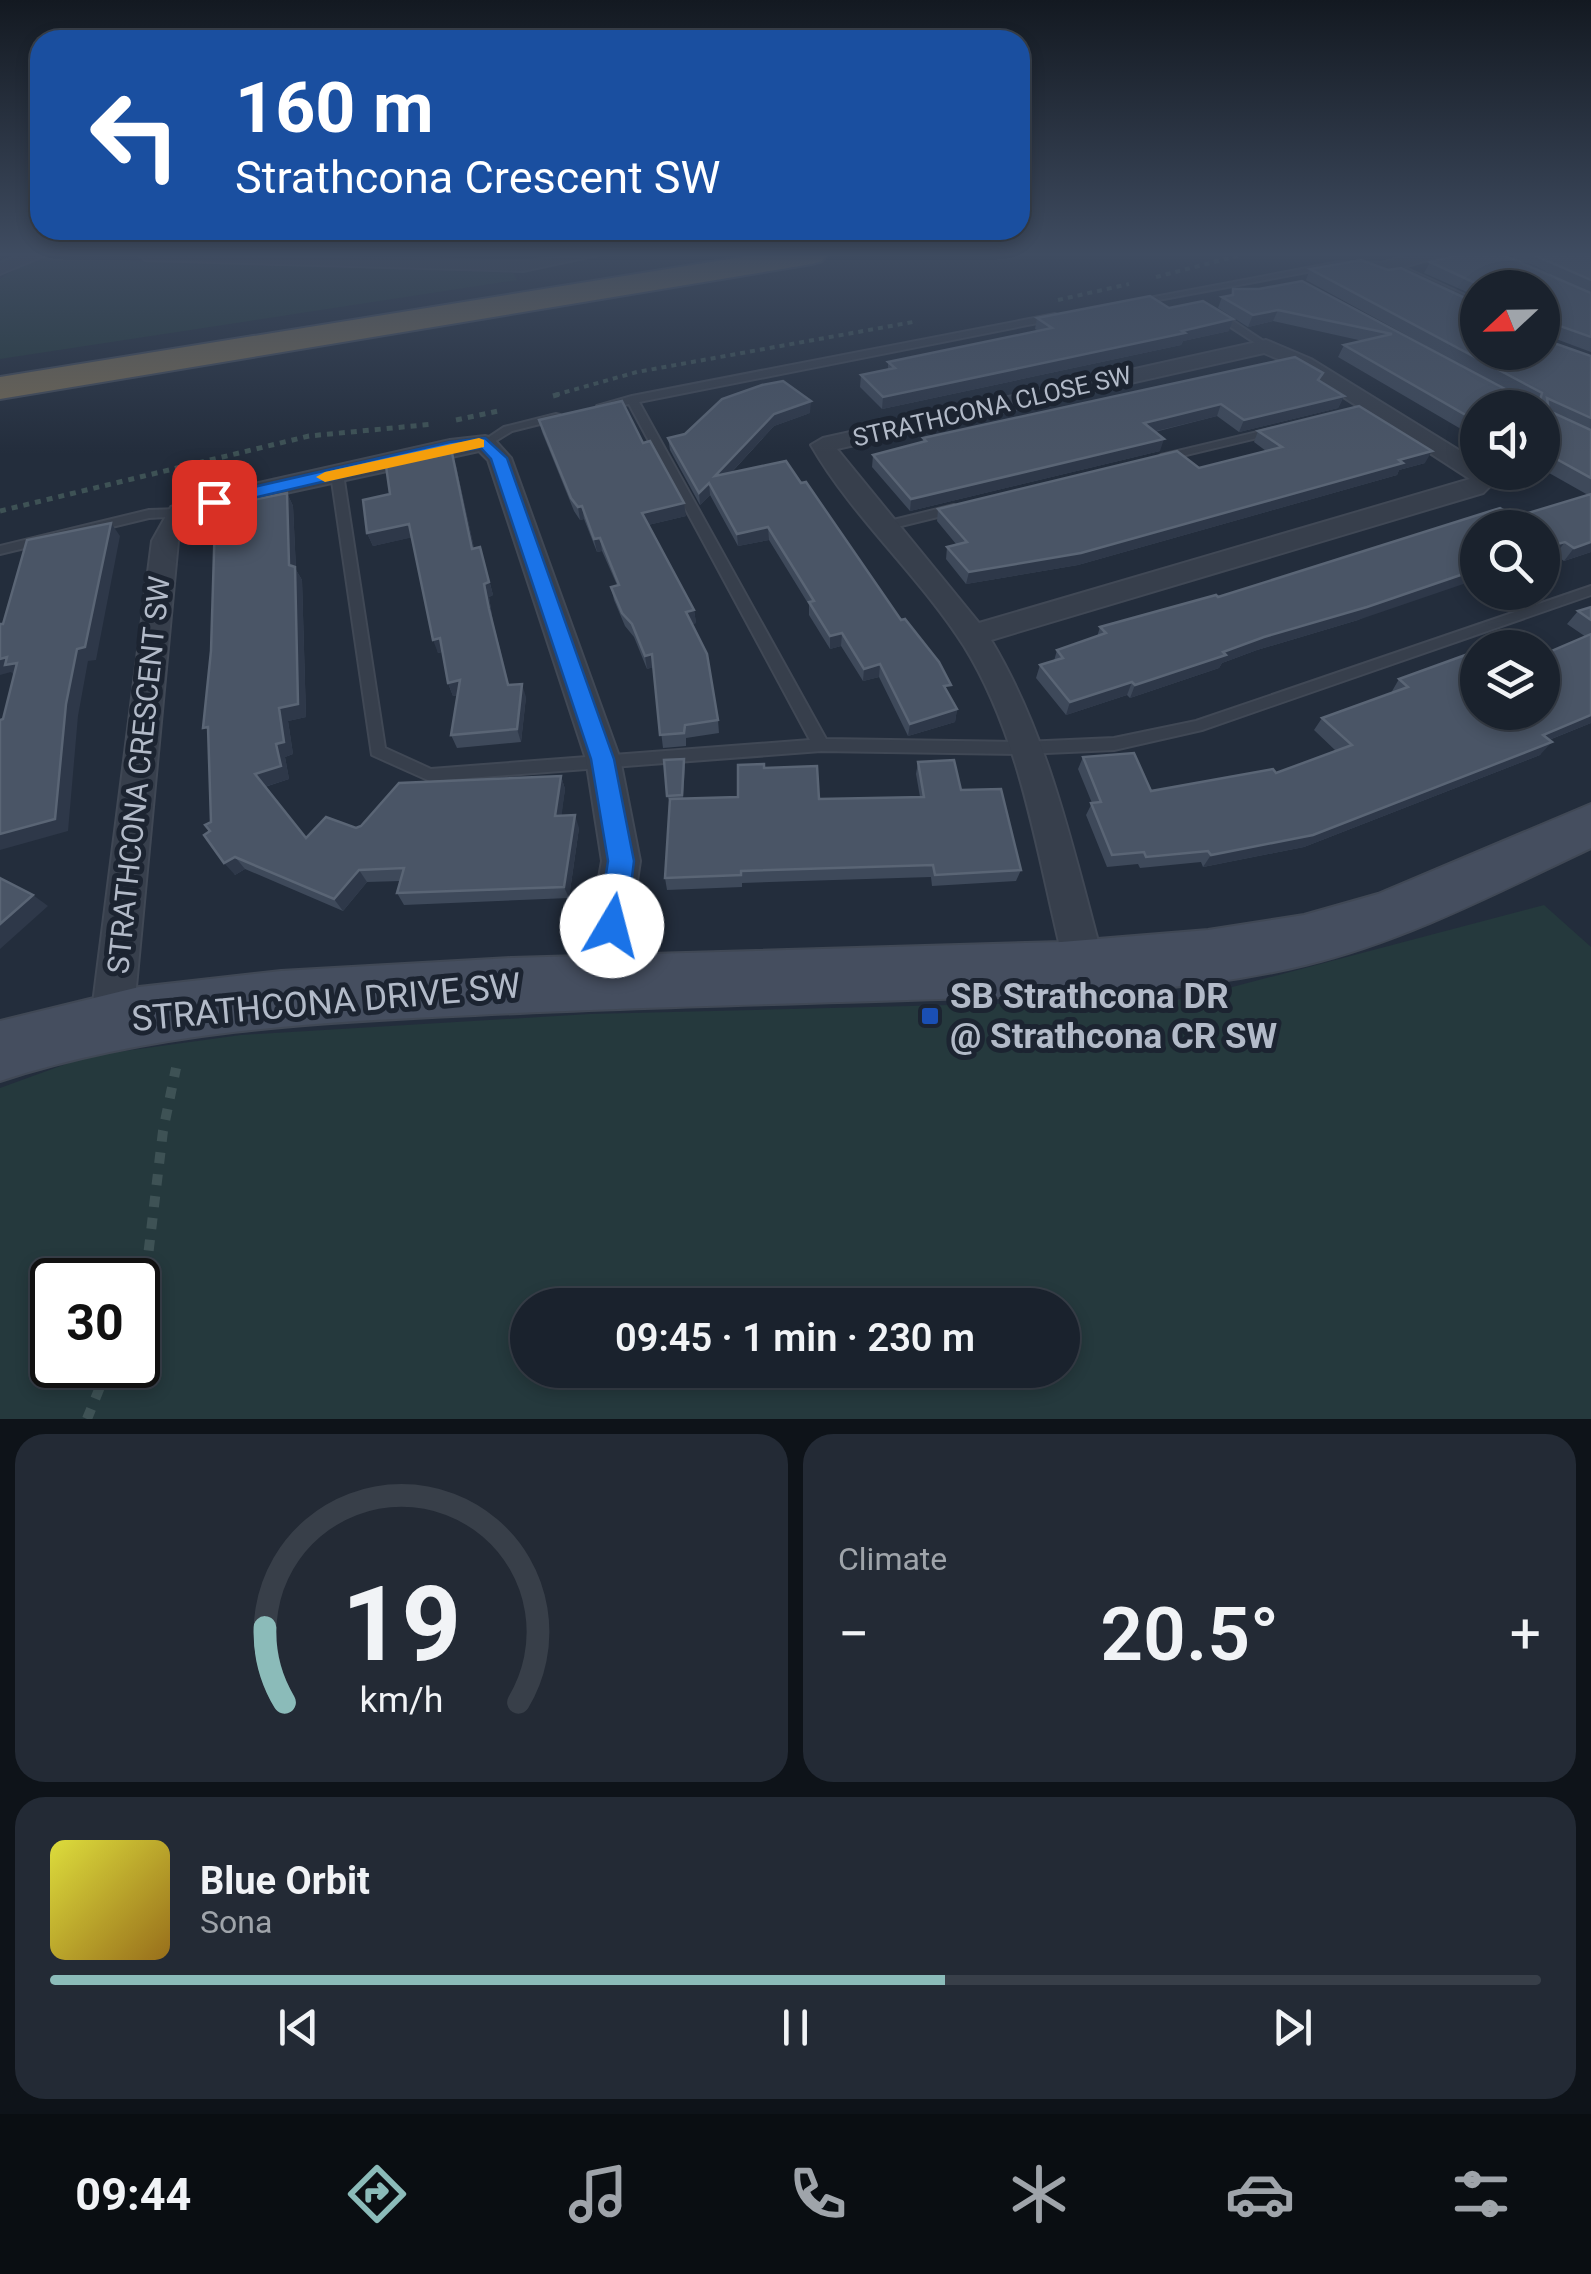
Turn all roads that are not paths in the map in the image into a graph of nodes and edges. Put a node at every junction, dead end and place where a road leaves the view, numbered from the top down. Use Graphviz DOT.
graph roads {
  1 [pos="304,321"];
  2 [pos="411,321"];
  3 [pos="1031,321"];
  4 [pos="1227,321"];
  5 [pos="1266,346"];
  6 [pos="0,369"];
  7 [pos="0,388"];
  8 [pos="632,399"];
  9 [pos="596,408"];
  10 [pos="561,416"];
  11 [pos="1280,429"];
  12 [pos="485,443"];
  13 [pos="1148,462"];
  14 [pos="337,474"];
  15 [pos="960,508"];
  16 [pos="180,514"];
  17 [pos="884,526"];
  18 [pos="0,550"];
  19 [pos="1591,590"];
  20 [pos="972,634"];
  21 [pos="821,745"];
  22 [pos="1024,748"];
  23 [pos="602,759"];
  24 [pos="1591,825"];
  25 [pos="1085,967"];
  26 [pos="601,982"];
  27 [pos="112,1019"];
  28 [pos="0,1051"];
  1 -- 6 [label="highway"];
  2 -- 7 [label="highway"];
  3 -- 8 [label="lane"];
  4 -- 5 [label="lane"];
  5 -- 17 [label="street, STRATHCONA CLOSE SW"];
  5 -- 20 [label="street"];
  8 -- 9 [label="lane"];
  8 -- 21 [label="lane"];
  10 -- 12 [label="lane"];
  11 -- 13 [label="lane"];
  12 -- 14 [label="street"];
  12 -- 23 [label="street"];
  14 -- 16 [label="street"];
  14 -- 23 [label="lane"];
  15 -- 17 [label="lane"];
  16 -- 18 [label="lane"];
  16 -- 27 [label="street, STRATHCONA CRESCENT SW"];
  17 -- 20 [label="street, STRATHCONA CLOSE SW"];
  19 -- 22 [label="lane"];
  20 -- 22 [label="street, STRATHCONA CLOSE SW"];
  21 -- 22 [label="lane"];
  21 -- 23 [label="lane"];
  22 -- 25 [label="street, STRATHCONA CLOSE SW"];
  23 -- 26 [label="street"];
  24 -- 25 [label="street, STRATHCONA DRIVE SW"];
  25 -- 26 [label="street, STRATHCONA DRIVE SW"];
  26 -- 27 [label="street, STRATHCONA DRIVE SW"];
  27 -- 28 [label="street, STRATHCONA DRIVE SW"];
}
